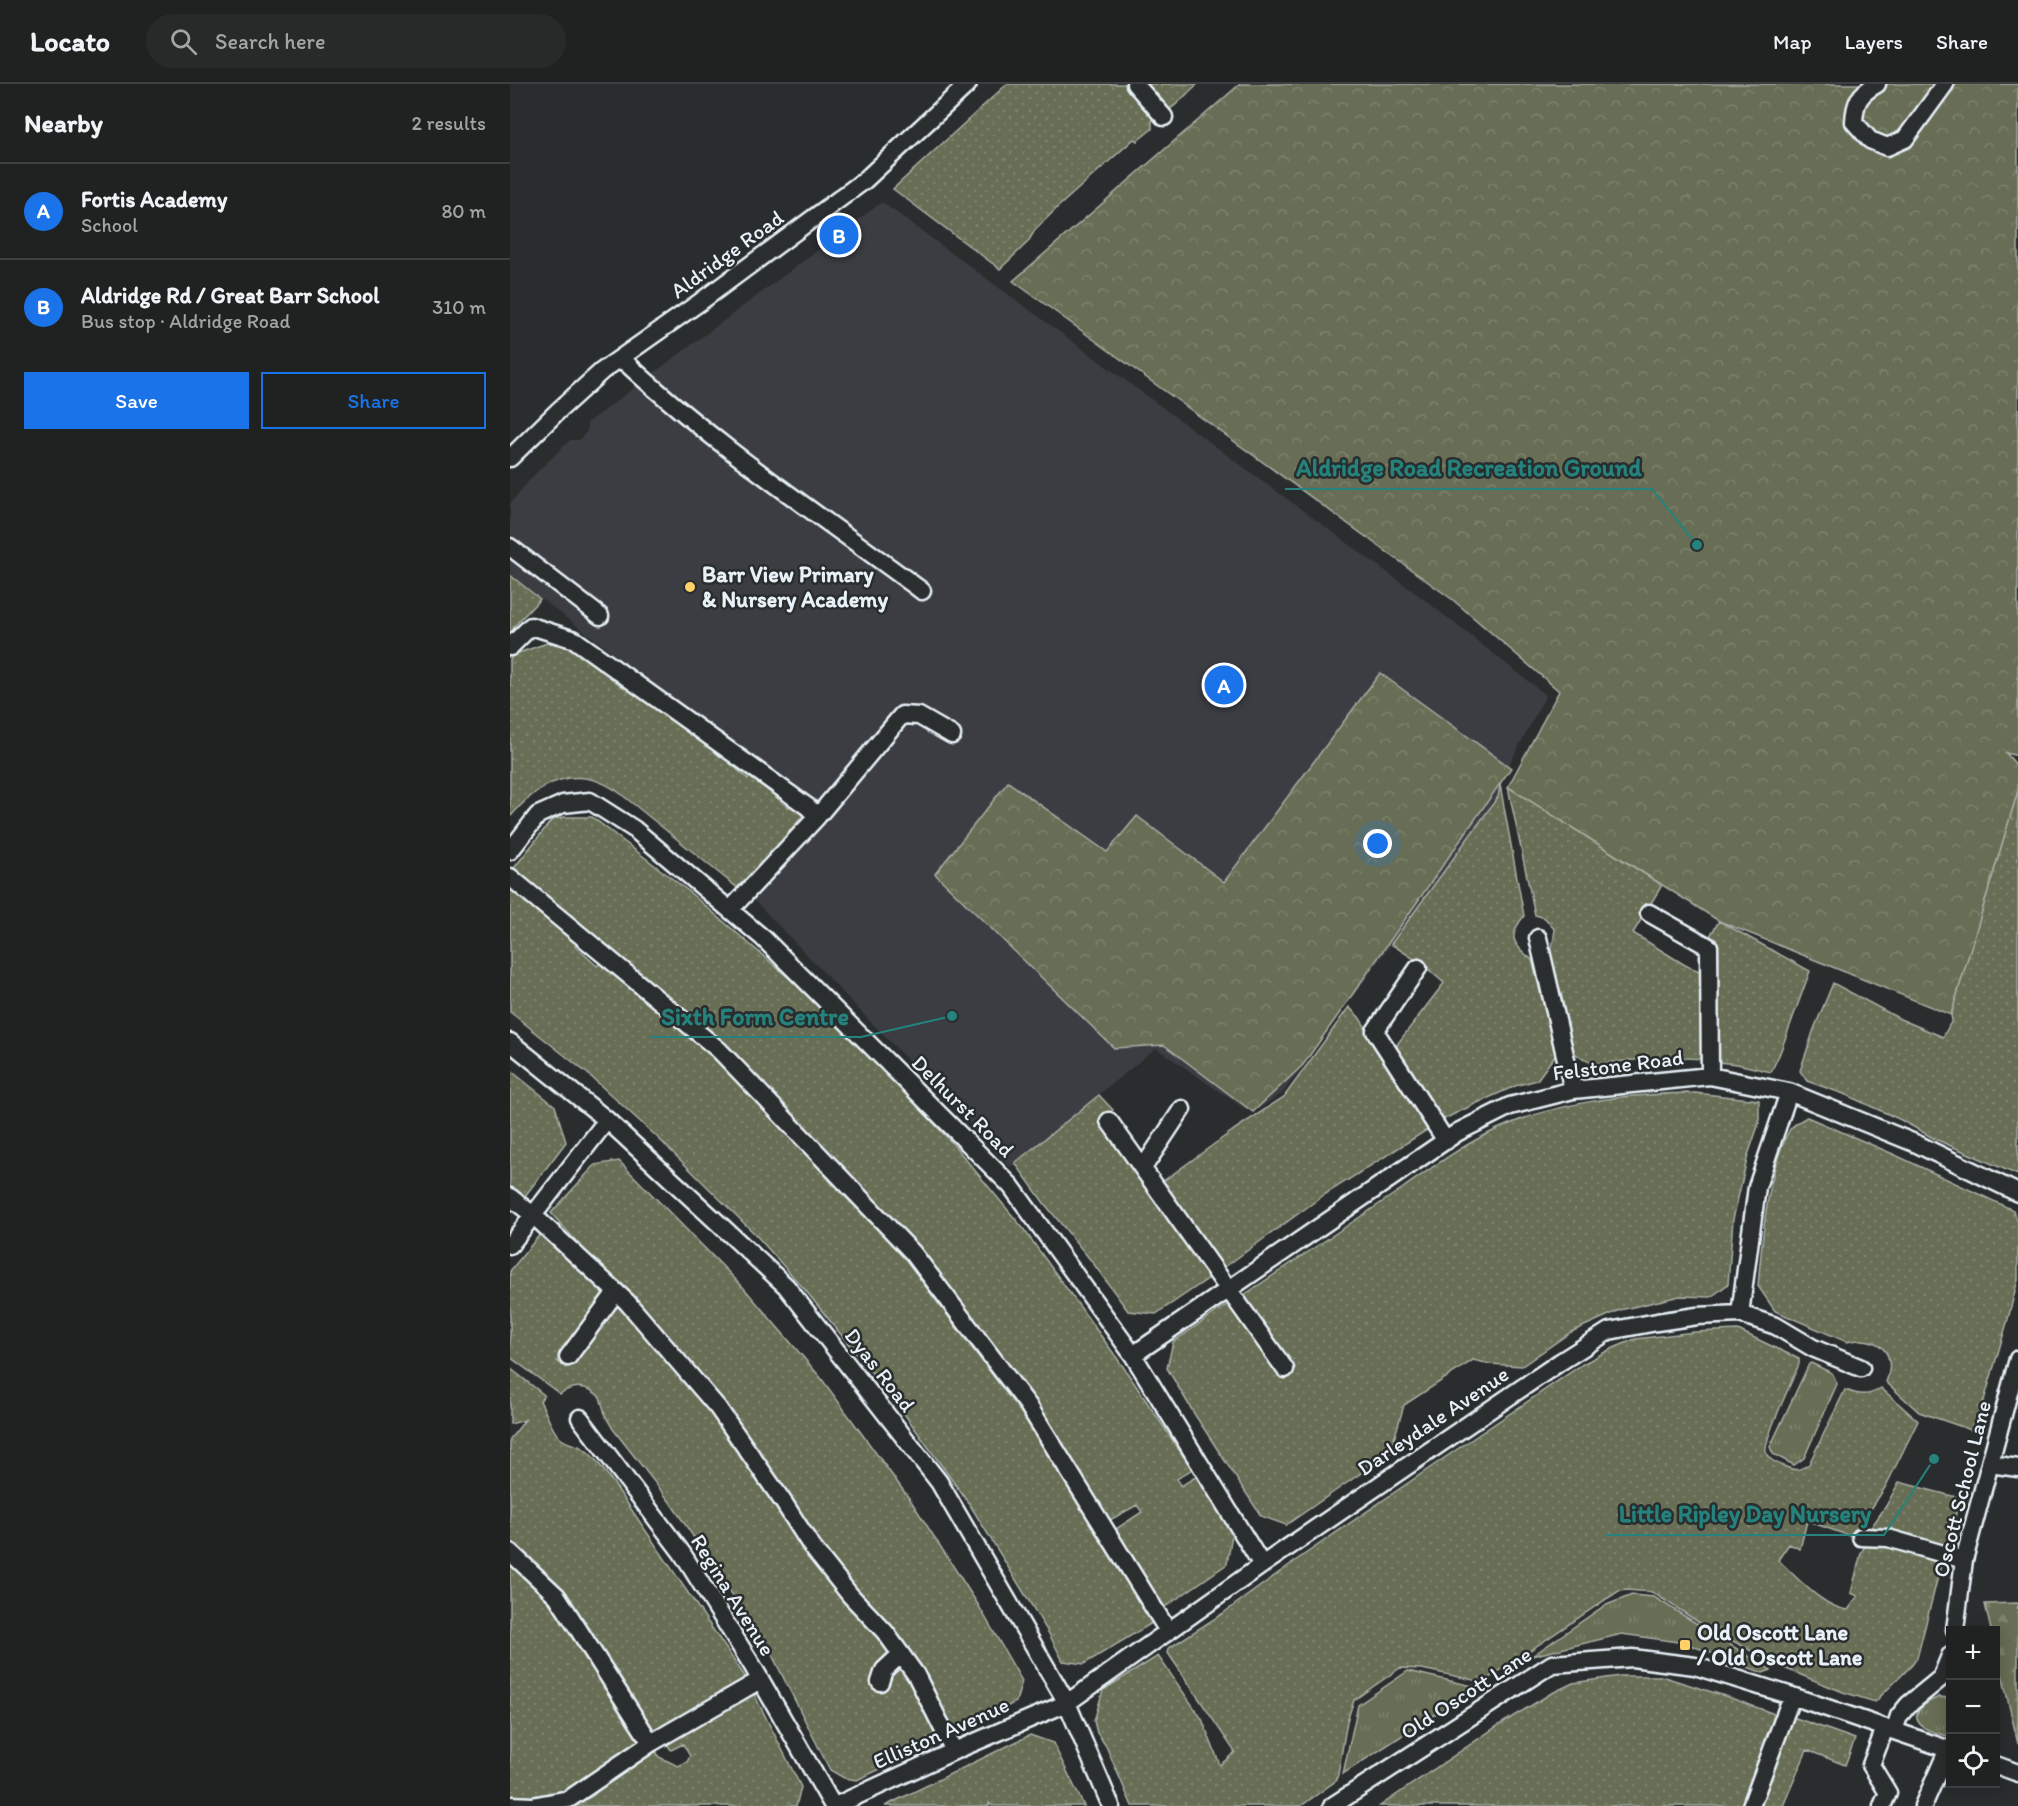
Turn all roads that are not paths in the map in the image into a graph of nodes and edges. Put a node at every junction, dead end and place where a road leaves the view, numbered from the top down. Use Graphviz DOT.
graph roads {
  1 [pos="968,84"];
  2 [pos="1135,84"];
  3 [pos="1877,84"];
  4 [pos="1945,84"];
  5 [pos="1164,117"];
  6 [pos="621,358"];
  7 [pos="510,458"];
  8 [pos="510,547"];
  9 [pos="922,591"];
  10 [pos="600,616"];
  11 [pos="510,647"];
  12 [pos="952,735"];
  13 [pos="817,817"];
  14 [pos="510,851"];
  15 [pos="510,877"];
  16 [pos="730,910"];
  17 [pos="1649,913"];
  18 [pos="1538,938"];
  19 [pos="1418,968"];
  20 [pos="510,1042"];
  21 [pos="1710,1076"];
  22 [pos="1573,1090"];
  23 [pos="1789,1092"];
  24 [pos="1182,1109"];
  25 [pos="607,1120"];
  26 [pos="1109,1120"];
  27 [pos="1446,1141"];
  28 [pos="1143,1168"];
  29 [pos="2018,1193"];
  30 [pos="510,1197"];
  31 [pos="533,1215"];
  32 [pos="510,1245"];
  33 [pos="1230,1289"];
  34 [pos="616,1292"];
  35 [pos="1740,1314"];
  36 [pos="1132,1355"];
  37 [pos="568,1357"];
  38 [pos="2018,1359"];
  39 [pos="1861,1368"];
  40 [pos="1285,1369"];
  41 [pos="580,1418"];
  42 [pos="1990,1464"];
  43 [pos="2018,1468"];
  44 [pos="1861,1537"];
  45 [pos="510,1552"];
  46 [pos="1965,1560"];
  47 [pos="1262,1565"];
  48 [pos="1956,1626"];
  49 [pos="1168,1631"];
  50 [pos="901,1654"];
  51 [pos="1946,1666"];
  52 [pos="760,1680"];
  53 [pos="880,1682"];
  54 [pos="1792,1696"];
  55 [pos="1067,1703"];
  56 [pos="1889,1729"];
  57 [pos="651,1743"];
  58 [pos="1946,1749"];
  59 [pos="954,1751"];
  60 [pos="1946,1756"];
  61 [pos="2000,1767"];
  62 [pos="2018,1773"];
  63 [pos="510,1805"];
  64 [pos="834,1806"];
  65 [pos="1111,1806"];
  66 [pos="1332,1806"];
  67 [pos="1751,1806"];
  68 [pos="1882,1806"];
  69 [pos="1923,1806"];
  1 -- 6 [label="street, Aldridge Road"];
  2 -- 5 [label="street"];
  3 -- 4 [label="street"];
  6 -- 7 [label="street, Aldridge Road"];
  6 -- 9 [label="street"];
  8 -- 10 [label="street"];
  11 -- 13 [label="street"];
  12 -- 13 [label="street"];
  13 -- 16 [label="street"];
  14 -- 16 [label="street, Delhurst Road"];
  15 -- 49 [label="street"];
  16 -- 36 [label="street, Delhurst Road"];
  17 -- 21 [label="street"];
  18 -- 22 [label="street"];
  19 -- 27 [label="street"];
  20 -- 25 [label="street, Dyas Road"];
  21 -- 22 [label="street, Felstone Road"];
  21 -- 23 [label="street, Felstone Road"];
  22 -- 27 [label="street, Felstone Road"];
  23 -- 29 [label="street, Felstone Road"];
  23 -- 35 [label="street"];
  24 -- 28 [label="street"];
  25 -- 31 [label="street"];
  25 -- 55 [label="street, Dyas Road"];
  26 -- 28 [label="street"];
  27 -- 33 [label="street, Felstone Road"];
  28 -- 33 [label="street"];
  30 -- 31 [label="street"];
  31 -- 32 [label="street"];
  31 -- 34 [label="street"];
  33 -- 36 [label="street, Felstone Road"];
  33 -- 40 [label="street"];
  34 -- 37 [label="street"];
  34 -- 50 [label="street"];
  35 -- 39 [label="street, Darleydale Avenue"];
  35 -- 47 [label="street, Darleydale Avenue"];
  36 -- 47 [label="street, Delhurst Road"];
  38 -- 42 [label="street, Oscott School Lane"];
  41 -- 52 [label="street, Regina Avenue"];
  42 -- 43 [label="street"];
  42 -- 46 [label="street, Oscott School Lane"];
  44 -- 46 [label="street"];
  45 -- 57 [label="street"];
  46 -- 48 [label="street, Oscott School Lane"];
  47 -- 49 [label="street, Darleydale Avenue"];
  49 -- 55 [label="street, Darleydale Avenue"];
  50 -- 53 [label="street"];
  50 -- 59 [label="street"];
  51 -- 56 [label="street"];
  52 -- 57 [label="street"];
  52 -- 64 [label="street, Regina Avenue"];
  54 -- 56 [label="street, Old Oscott Lane"];
  54 -- 66 [label="street, Old Oscott Lane"];
  54 -- 67 [label="street"];
  55 -- 59 [label="street, Elliston Avenue"];
  55 -- 65 [label="street, Dyas Road"];
  56 -- 58 [label="street, Old Oscott Lane"];
  56 -- 68 [label="street"];
  57 -- 63 [label="street"];
  59 -- 64 [label="street, Elliston Avenue"];
  60 -- 69 [label="street"];
  61 -- 62 [label="street"];
}
